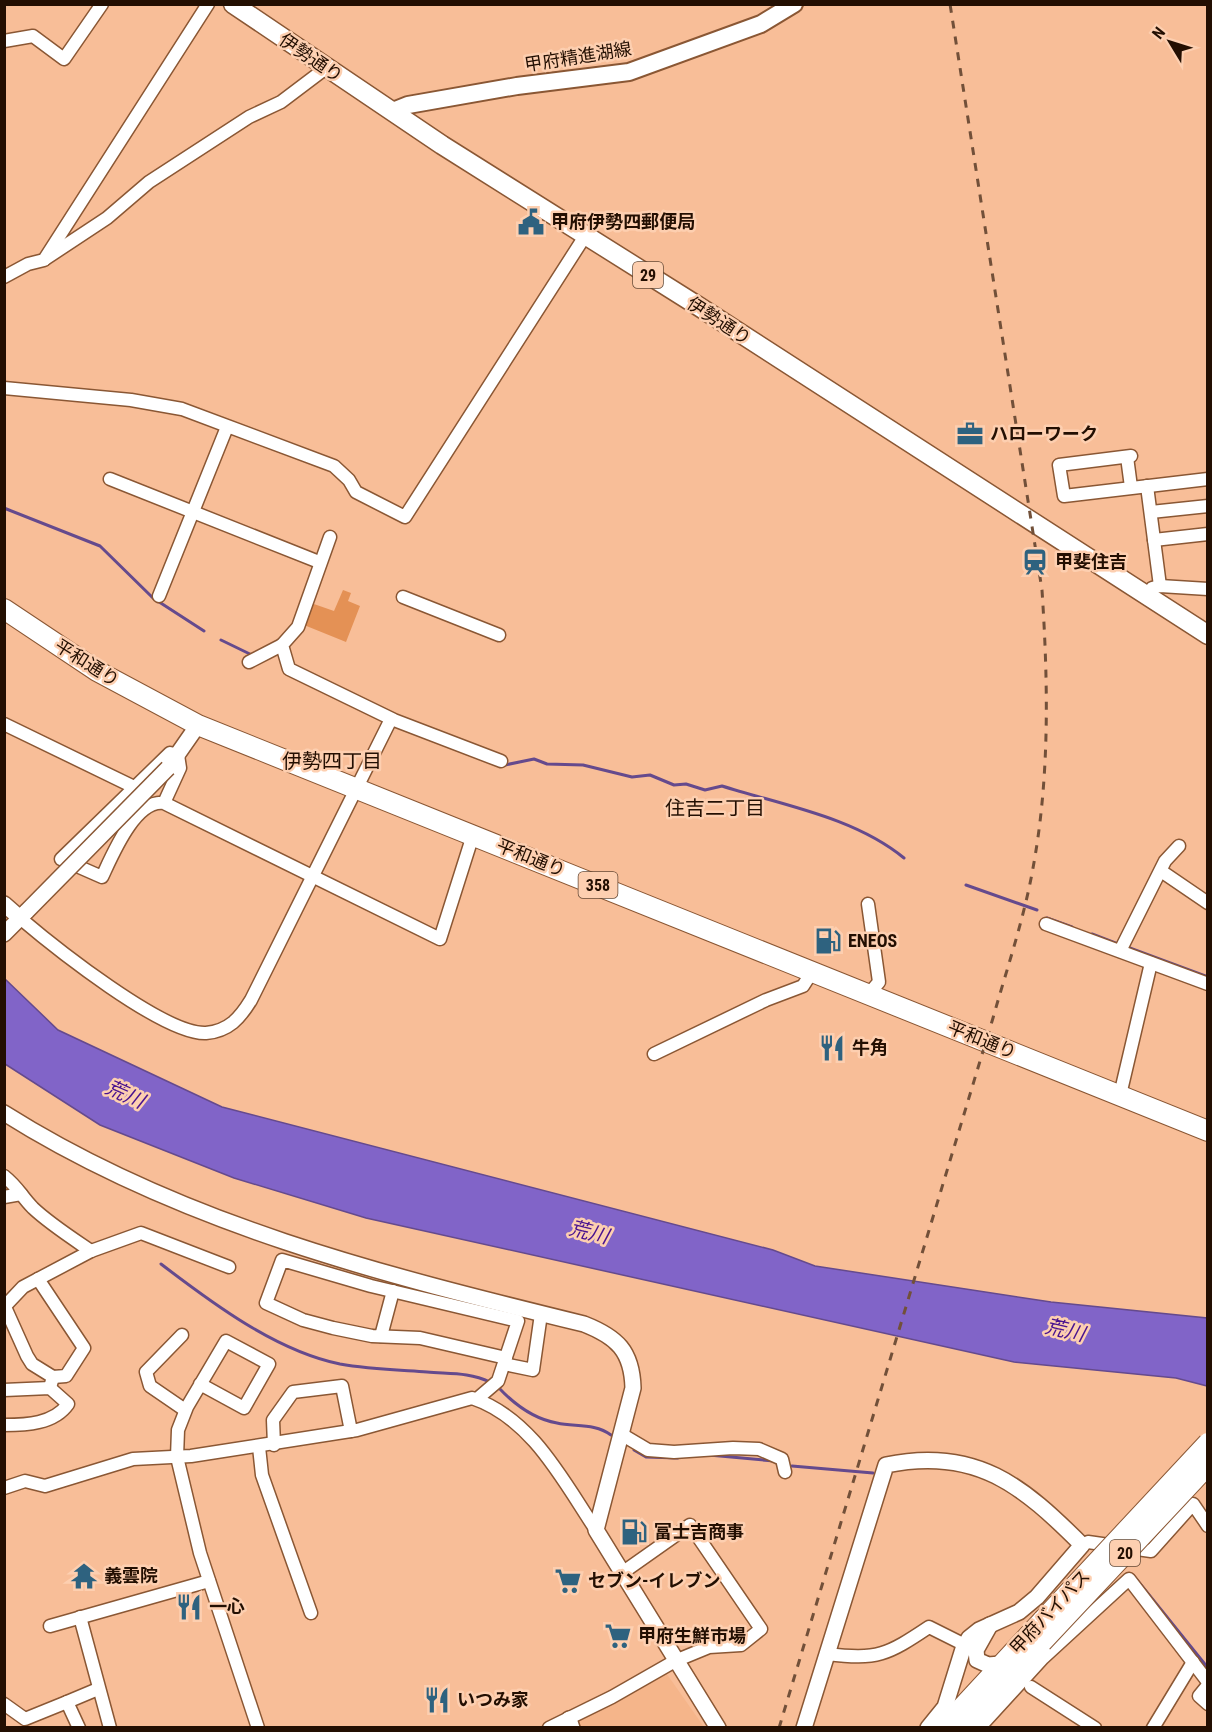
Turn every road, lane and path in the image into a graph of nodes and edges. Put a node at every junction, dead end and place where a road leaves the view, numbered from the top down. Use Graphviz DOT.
graph roads {
  1 [pos="102,4"];
  2 [pos="208,4"];
  3 [pos="233,4"];
  4 [pos="794,4"];
  5 [pos="4,41"];
  6 [pos="326,68"];
  7 [pos="393,111"];
  8 [pos="585,236"];
  9 [pos="44,260"];
  10 [pos="4,277"];
  11 [pos="4,388"];
  12 [pos="227,427"];
  13 [pos="110,479"];
  14 [pos="1208,479"];
  15 [pos="1147,486"];
  16 [pos="1131,487"];
  17 [pos="1208,506"];
  18 [pos="193,512"];
  19 [pos="1151,512"];
  20 [pos="1208,534"];
  21 [pos="330,537"];
  22 [pos="1154,540"];
  23 [pos="319,562"];
  24 [pos="1160,586"];
  25 [pos="1208,589"];
  26 [pos="1139,591"];
  27 [pos="159,597"];
  28 [pos="403,597"];
  29 [pos="4,609"];
  30 [pos="499,635"];
  31 [pos="1208,635"];
  32 [pos="282,645"];
  33 [pos="249,662"];
  34 [pos="391,718"];
  35 [pos="4,724"];
  36 [pos="198,725"];
  37 [pos="178,755"];
  38 [pos="501,761"];
  39 [pos="136,788"];
  40 [pos="356,788"];
  41 [pos="164,803"];
  42 [pos="473,835"];
  43 [pos="1179,846"];
  44 [pos="1161,871"];
  45 [pos="311,876"];
  46 [pos="1208,903"];
  47 [pos="4,904"];
  48 [pos="868,904"];
  49 [pos="16,922"];
  50 [pos="1046,924"];
  51 [pos="1120,951"];
  52 [pos="1151,963"];
  53 [pos="812,972"];
  54 [pos="1208,984"];
  55 [pos="868,995"];
  56 [pos="654,1054"];
  57 [pos="1120,1095"];
  58 [pos="4,1113"];
  59 [pos="1208,1131"];
  60 [pos="4,1176"];
  61 [pos="21,1194"];
  62 [pos="4,1197"];
  63 [pos="88,1249"];
  64 [pos="229,1267"];
  65 [pos="39,1279"];
  66 [pos="393,1291"];
  67 [pos="5,1307"];
  68 [pos="542,1314"];
  69 [pos="182,1335"];
  70 [pos="381,1336"];
  71 [pos="505,1361"];
  72 [pos="52,1383"];
  73 [pos="200,1384"];
  74 [pos="4,1390"];
  75 [pos="477,1399"];
  76 [pos="185,1410"];
  77 [pos="4,1425"];
  78 [pos="351,1431"];
  79 [pos="621,1434"];
  80 [pos="274,1445"];
  81 [pos="259,1447"];
  82 [pos="1206,1450"];
  83 [pos="177,1457"];
  84 [pos="785,1472"];
  85 [pos="4,1488"];
  86 [pos="1208,1526"];
  87 [pos="596,1530"];
  88 [pos="1082,1545"];
  89 [pos="622,1573"];
  90 [pos="209,1581"];
  91 [pos="310,1613"];
  92 [pos="80,1617"];
  93 [pos="990,1625"];
  94 [pos="50,1626"];
  95 [pos="959,1642"];
  96 [pos="827,1654"];
  97 [pos="675,1661"];
  98 [pos="1193,1662"];
  99 [pos="1001,1664"];
  100 [pos="1208,1683"];
  101 [pos="1031,1687"];
  102 [pos="98,1689"];
  103 [pos="67,1702"];
  104 [pos="4,1704"];
  105 [pos="1208,1704"];
  106 [pos="570,1723"];
  107 [pos="718,1727"];
  108 [pos="79,1728"];
  109 [pos="110,1728"];
  110 [pos="258,1728"];
  111 [pos="549,1728"];
  112 [pos="804,1728"];
  113 [pos="928,1728"];
  114 [pos="943,1728"];
  115 [pos="962,1728"];
  116 [pos="979,1728"];
  117 [pos="1095,1728"];
  118 [pos="1153,1728"];
  1 -- 5 [label="street"];
  2 -- 9 [label="street"];
  3 -- 6 [label="main road, 伊勢通り / 29"];
  4 -- 7 [label="main road, 甲府精進湖線"];
  6 -- 7 [label="main road, 伊勢通り / 29"];
  6 -- 9 [label="street"];
  7 -- 8 [label="main road, 伊勢通り / 29"];
  8 -- 12 [label="street"];
  8 -- 26 [label="main road, 伊勢通り / 29"];
  9 -- 10 [label="street"];
  11 -- 12 [label="street"];
  12 -- 18 [label="street"];
  13 -- 18 [label="street"];
  14 -- 15 [label="street"];
  15 -- 16 [label="street"];
  15 -- 19 [label="street"];
  16 -- 16 [label="street"];
  17 -- 19 [label="street"];
  18 -- 23 [label="street"];
  18 -- 27 [label="street"];
  19 -- 22 [label="street"];
  20 -- 22 [label="street"];
  21 -- 23 [label="street"];
  22 -- 24 [label="street"];
  23 -- 32 [label="street"];
  24 -- 25 [label="street"];
  24 -- 26 [label="street"];
  26 -- 31 [label="main road, 伊勢通り / 29"];
  28 -- 30 [label="street"];
  29 -- 36 [label="highway, 平和通り / 358"];
  32 -- 33 [label="street"];
  32 -- 34 [label="street"];
  34 -- 38 [label="street"];
  34 -- 40 [label="street"];
  35 -- 39 [label="street"];
  36 -- 37 [label="street"];
  36 -- 40 [label="highway, 平和通り / 358"];
  37 -- 39 [label="street"];
  37 -- 41 [label="street"];
  37 -- 49 [label="street, bridge"];
  39 -- 41 [label="street"];
  40 -- 42 [label="highway, 平和通り / 358"];
  40 -- 45 [label="street"];
  41 -- 45 [label="street"];
  42 -- 45 [label="street"];
  42 -- 53 [label="highway, 平和通り / 358"];
  43 -- 44 [label="street"];
  44 -- 46 [label="street"];
  44 -- 51 [label="street"];
  45 -- 49 [label="street"];
  47 -- 49 [label="street"];
  48 -- 55 [label="street"];
  50 -- 51 [label="street"];
  51 -- 52 [label="street"];
  52 -- 54 [label="street"];
  52 -- 57 [label="street"];
  53 -- 55 [label="highway, 平和通り / 358"];
  53 -- 56 [label="street"];
  55 -- 57 [label="highway, 平和通り / 358"];
  57 -- 59 [label="highway, 平和通り / 358"];
  58 -- 68 [label="street"];
  60 -- 61 [label="street"];
  61 -- 62 [label="street"];
  61 -- 63 [label="street"];
  63 -- 64 [label="street"];
  63 -- 65 [label="street"];
  65 -- 67 [label="street"];
  65 -- 72 [label="street"];
  66 -- 70 [label="street"];
  66 -- 70 [label="street"];
  66 -- 71 [label="street"];
  67 -- 72 [label="street"];
  68 -- 71 [label="street"];
  68 -- 79 [label="street"];
  69 -- 76 [label="street"];
  70 -- 71 [label="street"];
  71 -- 75 [label="street"];
  72 -- 74 [label="street"];
  72 -- 77 [label="street"];
  73 -- 73 [label="street"];
  73 -- 76 [label="street"];
  75 -- 78 [label="street"];
  75 -- 87 [label="street"];
  76 -- 83 [label="street"];
  78 -- 80 [label="street"];
  78 -- 80 [label="street"];
  79 -- 84 [label="street"];
  79 -- 87 [label="street"];
  80 -- 81 [label="street"];
  81 -- 83 [label="street"];
  81 -- 91 [label="street"];
  82 -- 99 [label="highway, 甲府バイパス / 20, bridge"];
  82 -- 115 [label="highway, 甲府バイパス / 20, bridge"];
  83 -- 85 [label="street"];
  83 -- 90 [label="street"];
  86 -- 88 [label="street"];
  87 -- 89 [label="street"];
  88 -- 93 [label="street"];
  88 -- 96 [label="street"];
  89 -- 97 [label="street"];
  89 -- 97 [label="street"];
  90 -- 92 [label="street"];
  90 -- 110 [label="street"];
  92 -- 94 [label="street"];
  92 -- 102 [label="street"];
  93 -- 99 [label="street"];
  93 -- 113 [label="street"];
  95 -- 96 [label="street"];
  96 -- 112 [label="street"];
  97 -- 106 [label="street"];
  97 -- 107 [label="street"];
  98 -- 100 [label="street"];
  98 -- 116 [label="street"];
  98 -- 118 [label="street"];
  99 -- 114 [label="highway, 甲府バイパス / 20"];
  100 -- 105 [label="street"];
  101 -- 117 [label="street"];
  102 -- 103 [label="street"];
  102 -- 109 [label="street"];
  103 -- 104 [label="street"];
  103 -- 108 [label="street"];
  106 -- 111 [label="street"];
}
